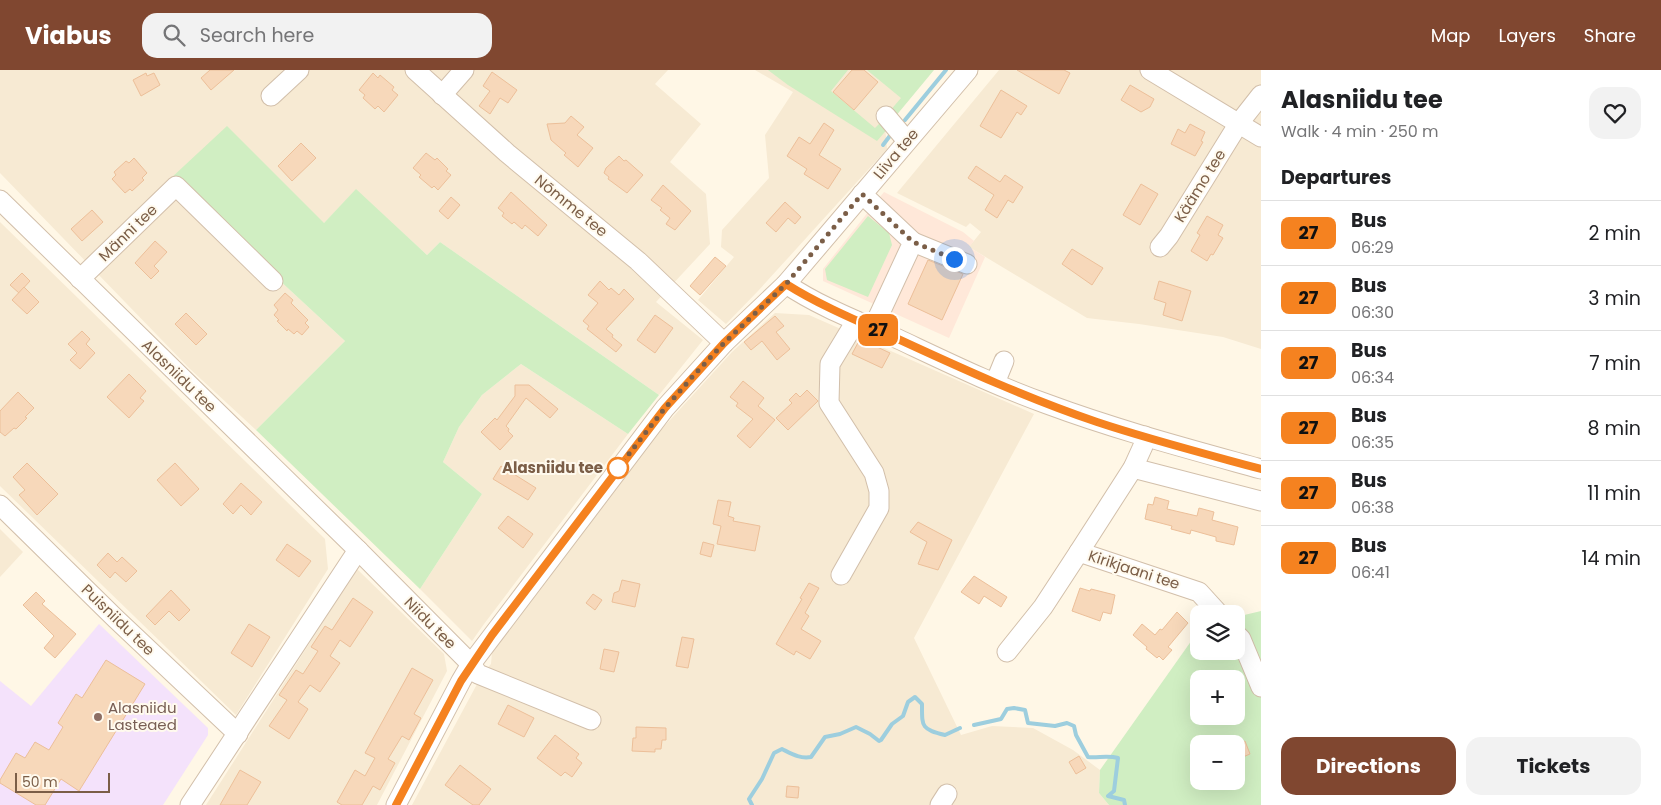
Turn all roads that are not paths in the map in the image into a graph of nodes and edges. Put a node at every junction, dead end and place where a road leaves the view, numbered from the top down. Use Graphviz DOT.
graph roads {
  1 [pos="299,70"];
  2 [pos="415,70"];
  3 [pos="464,70"];
  4 [pos="968,70"];
  5 [pos="1150,70"];
  6 [pos="442,95"];
  7 [pos="1261,95"];
  8 [pos="272,96"];
  9 [pos="886,116"];
  10 [pos="1239,123"];
  11 [pos="1261,137"];
  12 [pos="907,141"];
  13 [pos="862,194"];
  14 [pos="0,200"];
  15 [pos="913,242"];
  16 [pos="1160,247"];
  17 [pos="967,264"];
  18 [pos="80,279"];
  19 [pos="273,281"];
  20 [pos="786,284"];
  21 [pos="865,324"];
  22 [pos="724,343"];
  23 [pos="1004,361"];
  24 [pos="995,382"];
  25 [pos="1145,436"];
  26 [pos="1133,468"];
  27 [pos="1261,469"];
  28 [pos="1261,501"];
  29 [pos="0,505"];
  30 [pos="358,550"];
  31 [pos="1079,552"];
  32 [pos="841,576"];
  33 [pos="1211,605"];
  34 [pos="1245,649"];
  35 [pos="1007,652"];
  36 [pos="471,664"];
  37 [pos="1261,687"];
  38 [pos="591,720"];
  39 [pos="238,734"];
  40 [pos="190,805"];
  41 [pos="396,805"];
  1 -- 8 [label="street"];
  2 -- 6 [label="street, Nõmme tee"];
  3 -- 6 [label="street"];
  4 -- 12 [label="street, Liiva tee"];
  5 -- 10 [label="street"];
  6 -- 22 [label="street, Nõmme tee"];
  7 -- 10 [label="street, Käämo tee"];
  9 -- 12 [label="street"];
  10 -- 11 [label="street"];
  10 -- 16 [label="street, Käämo tee"];
  12 -- 13 [label="street, Liiva tee"];
  13 -- 15 [label="street"];
  13 -- 20 [label="street, Liiva tee"];
  14 -- 18 [label="street, Alasniidu tee"];
  15 -- 17 [label="street"];
  15 -- 21 [label="street"];
  18 -- 19 [label="street, Männi tee"];
  18 -- 30 [label="street, Alasniidu tee"];
  20 -- 21 [label="street"];
  20 -- 22 [label="street, Liiva tee"];
  21 -- 24 [label="street"];
  21 -- 32 [label="street"];
  22 -- 36 [label="street, Liiva tee"];
  23 -- 24 [label="street"];
  24 -- 25 [label="street"];
  25 -- 26 [label="street, Kirikjaani tee"];
  25 -- 27 [label="street"];
  26 -- 28 [label="street"];
  26 -- 31 [label="street, Kirikjaani tee"];
  29 -- 39 [label="street, Puisniidu tee"];
  30 -- 36 [label="street, Niidu tee"];
  30 -- 39 [label="street"];
  31 -- 33 [label="street, Kirikjaani tee"];
  31 -- 35 [label="street"];
  34 -- 37 [label="street"];
  36 -- 38 [label="street, Niidu tee"];
  36 -- 41 [label="street, Liiva tee"];
  39 -- 40 [label="street"];
}
